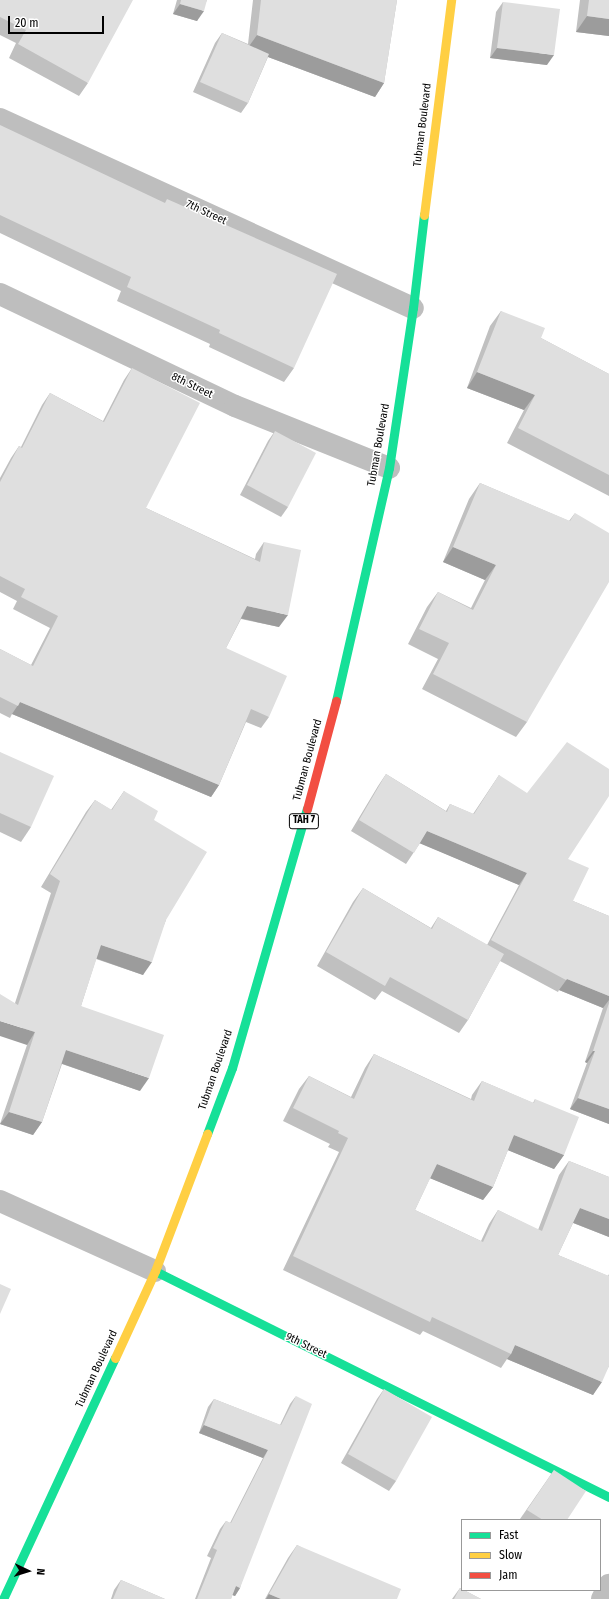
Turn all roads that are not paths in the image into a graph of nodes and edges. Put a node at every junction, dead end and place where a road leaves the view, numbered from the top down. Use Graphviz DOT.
graph roads {
  1 [pos="451,0"];
  2 [pos="0,119"];
  3 [pos="0,294"];
  4 [pos="413,308"];
  5 [pos="389,468"];
  6 [pos="0,1201"];
  7 [pos="155,1271"];
  8 [pos="609,1497"];
  9 [pos="609,1585"];
  10 [pos="3,1599"];
  11 [pos="602,1599"];
  1 -- 4 [label="main road, Tubman Boulevard / TAH 7"];
  2 -- 4 [label="street, 7th Street"];
  3 -- 5 [label="street, 8th Street"];
  4 -- 5 [label="main road, Tubman Boulevard / TAH 7"];
  5 -- 7 [label="main road, Tubman Boulevard / TAH 7"];
  6 -- 7 [label="street, 9th Street"];
  7 -- 8 [label="main road, 9th Street"];
  7 -- 10 [label="main road, Tubman Boulevard / TAH 7"];
  9 -- 11 [label="street"];
}
